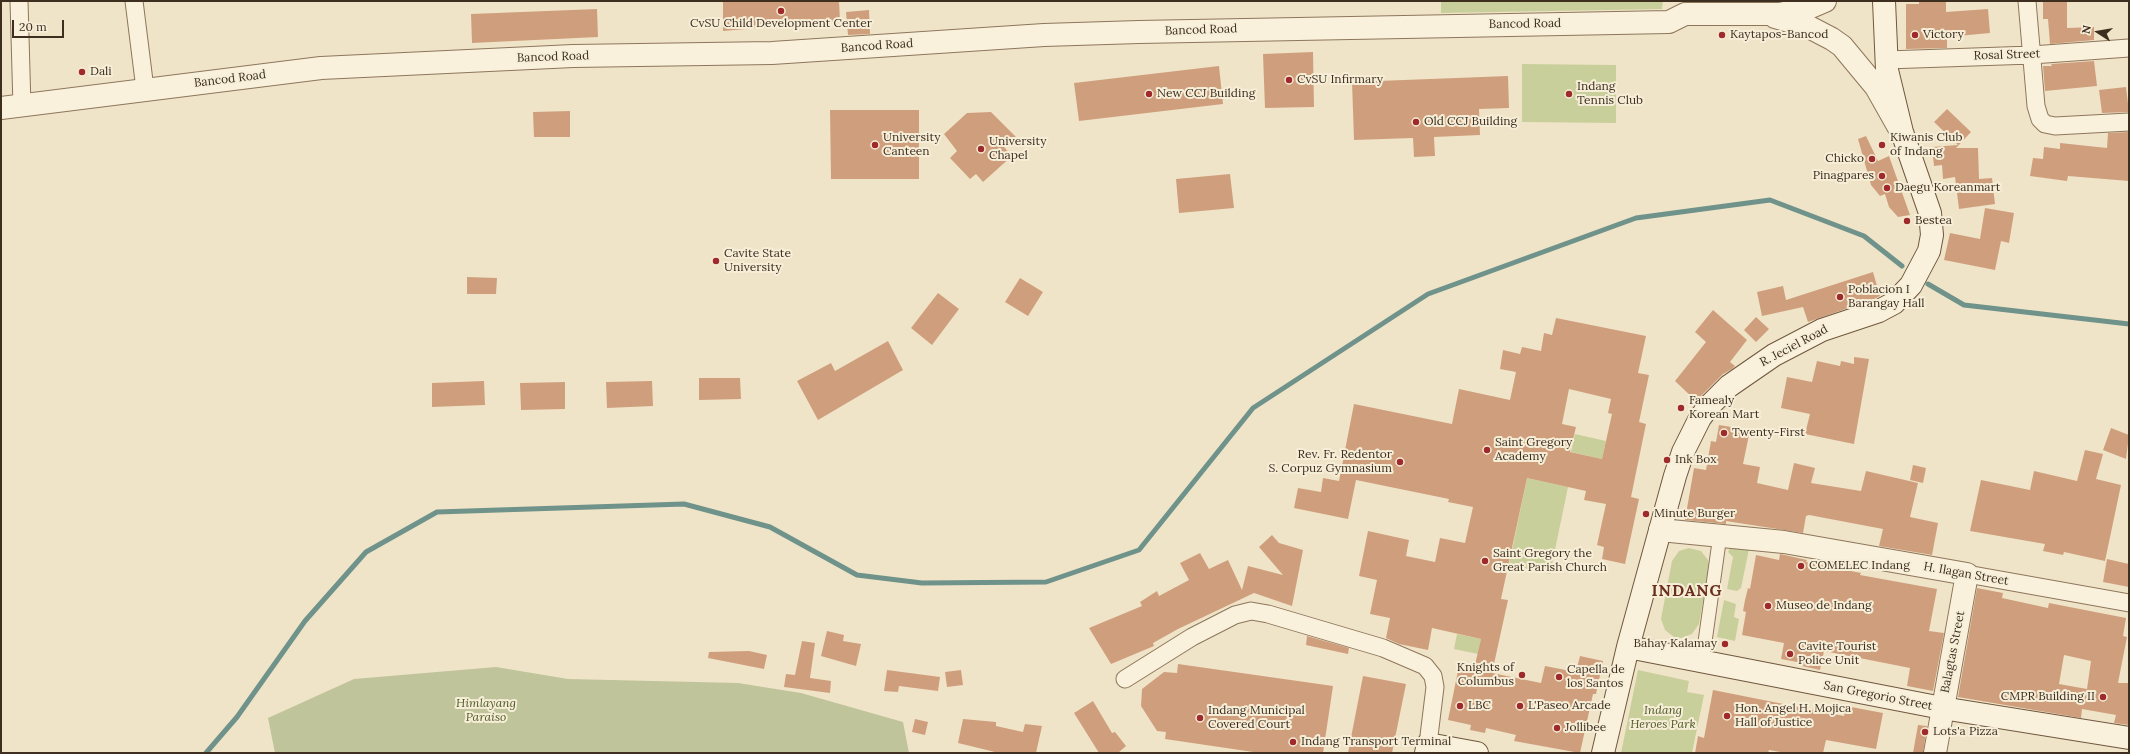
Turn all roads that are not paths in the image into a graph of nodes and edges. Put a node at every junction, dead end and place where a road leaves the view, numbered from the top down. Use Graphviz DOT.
graph roads {
  1 [pos="18,1"];
  2 [pos="134,1"];
  3 [pos="1825,1"];
  4 [pos="1884,1"];
  5 [pos="2026,1"];
  6 [pos="1754,14"];
  7 [pos="2129,48"];
  8 [pos="2032,55"];
  9 [pos="1886,60"];
  10 [pos="145,89"];
  11 [pos="22,107"];
  12 [pos="1,108"];
  13 [pos="2129,122"];
  14 [pos="1902,132"];
  15 [pos="1660,530"];
  16 [pos="1720,535"];
  17 [pos="1968,574"];
  18 [pos="2129,603"];
  19 [pos="1628,647"];
  20 [pos="1702,663"];
  21 [pos="1125,679"];
  22 [pos="1942,708"];
  23 [pos="2129,738"];
  24 [pos="1427,749"];
  25 [pos="1477,753"];
  26 [pos="1604,753"];
  27 [pos="1935,753"];
  1 -- 11 [label="street"];
  2 -- 10 [label="street"];
  3 -- 6 [label="street, Bancod Road"];
  4 -- 9 [label="street, R. Jeciel Road"];
  5 -- 8 [label="street"];
  6 -- 10 [label="street, Bancod Road"];
  6 -- 14 [label="street, Bancod Road"];
  7 -- 8 [label="street, Rosal Street"];
  8 -- 9 [label="street, Rosal Street"];
  8 -- 13 [label="street"];
  9 -- 14 [label="street, R. Jeciel Road"];
  10 -- 11 [label="street, Bancod Road"];
  11 -- 12 [label="street, Bancod Road"];
  14 -- 15 [label="street, R. Jeciel Road"];
  15 -- 16 [label="street, H. Ilagan Street"];
  15 -- 19 [label="street, R. Jeciel Road"];
  16 -- 17 [label="street, H. Ilagan Street"];
  16 -- 20 [label="street"];
  17 -- 18 [label="street, H. Ilagan Street"];
  17 -- 22 [label="street, Balagtas Street"];
  19 -- 20 [label="street, San Gregorio Street"];
  19 -- 26 [label="street, R. Jeciel Road"];
  20 -- 22 [label="street, San Gregorio Street"];
  21 -- 24 [label="street"];
  22 -- 23 [label="street, San Gregorio Street"];
  22 -- 27 [label="street, Balagtas Street"];
  24 -- 25 [label="street"];
}
